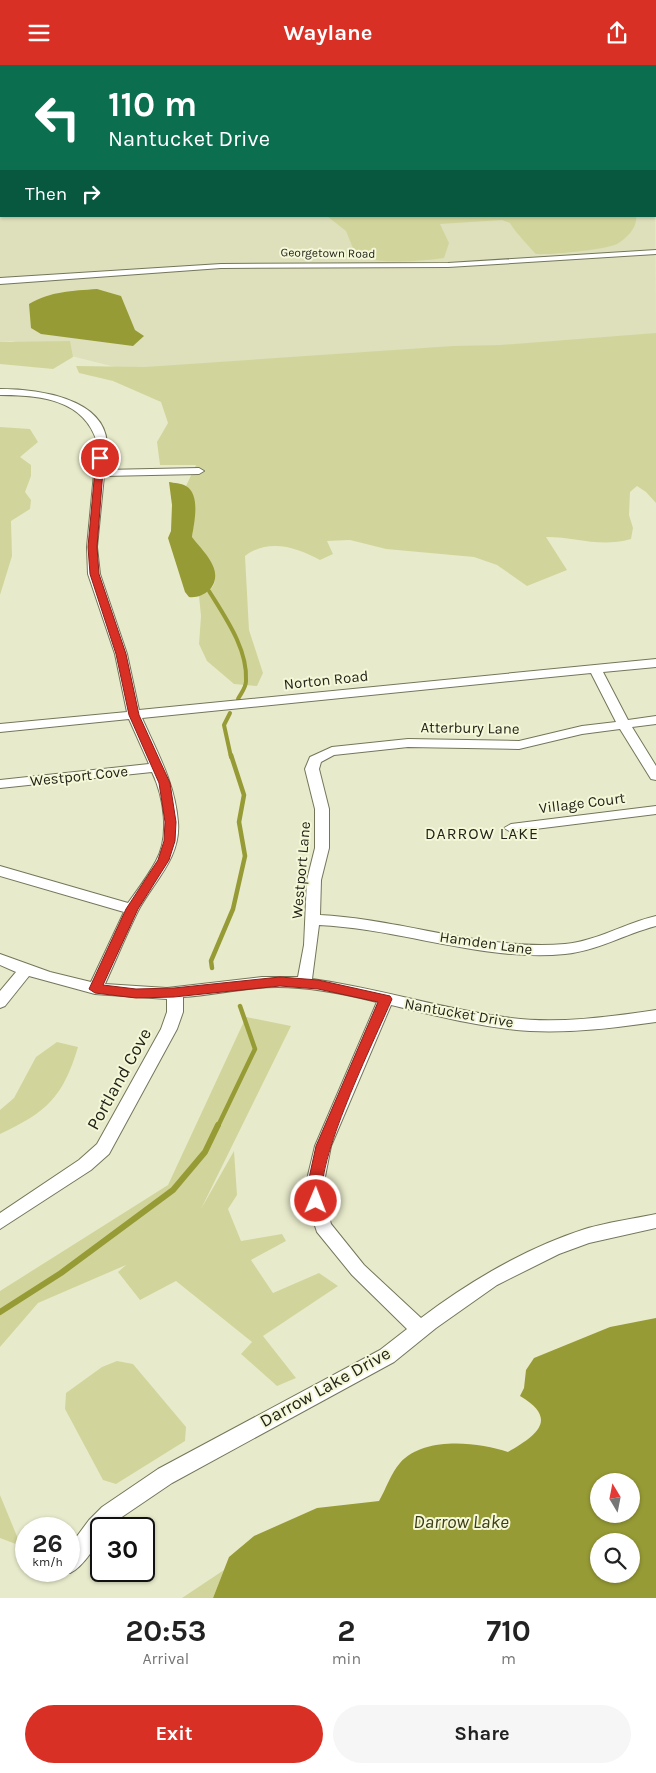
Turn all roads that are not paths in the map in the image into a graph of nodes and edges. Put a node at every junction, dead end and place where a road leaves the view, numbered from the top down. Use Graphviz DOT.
graph roads {
  1 [pos="656,252"];
  2 [pos="0,281"];
  3 [pos="0,393"];
  4 [pos="199,471"];
  5 [pos="99,473"];
  6 [pos="656,663"];
  7 [pos="595,669"];
  8 [pos="134,715"];
  9 [pos="656,721"];
  10 [pos="624,724"];
  11 [pos="0,728"];
  12 [pos="341,750"];
  13 [pos="158,767"];
  14 [pos="656,776"];
  15 [pos="0,784"];
  16 [pos="656,810"];
  17 [pos="511,828"];
  18 [pos="0,871"];
  19 [pos="132,909"];
  20 [pos="313,920"];
  21 [pos="656,921"];
  22 [pos="0,959"];
  23 [pos="26,970"];
  24 [pos="304,983"];
  25 [pos="95,989"];
  26 [pos="174,993"];
  27 [pos="386,999"];
  28 [pos="0,1002"];
  29 [pos="656,1016"];
  30 [pos="656,1221"];
  31 [pos="0,1222"];
  32 [pos="420,1329"];
  33 [pos="80,1549"];
  1 -- 2 [label="street, Georgetown Road"];
  3 -- 5 [label="street"];
  4 -- 5 [label="street"];
  5 -- 8 [label="street"];
  6 -- 7 [label="street, Norton Road"];
  7 -- 8 [label="street, Norton Road"];
  7 -- 10 [label="street"];
  8 -- 11 [label="street, Norton Road"];
  8 -- 13 [label="street"];
  9 -- 10 [label="street, Atterbury Lane"];
  10 -- 12 [label="street, Atterbury Lane"];
  10 -- 14 [label="street"];
  12 -- 20 [label="street, Westport Lane"];
  13 -- 15 [label="street, Westport Cove"];
  13 -- 19 [label="street"];
  16 -- 17 [label="street, Village Court"];
  18 -- 19 [label="street"];
  19 -- 25 [label="street"];
  20 -- 21 [label="street, Hamden Lane"];
  20 -- 24 [label="street, Westport Lane"];
  22 -- 23 [label="street, Nantucket Drive"];
  23 -- 25 [label="street, Nantucket Drive"];
  23 -- 28 [label="street"];
  24 -- 26 [label="street, Nantucket Drive"];
  24 -- 27 [label="street, Nantucket Drive"];
  25 -- 26 [label="street, Nantucket Drive"];
  26 -- 31 [label="street, Portland Cove"];
  27 -- 29 [label="street, Nantucket Drive"];
  27 -- 32 [label="street"];
  30 -- 32 [label="street, Darrow Lake Drive"];
  32 -- 33 [label="street, Darrow Lake Drive"];
}
